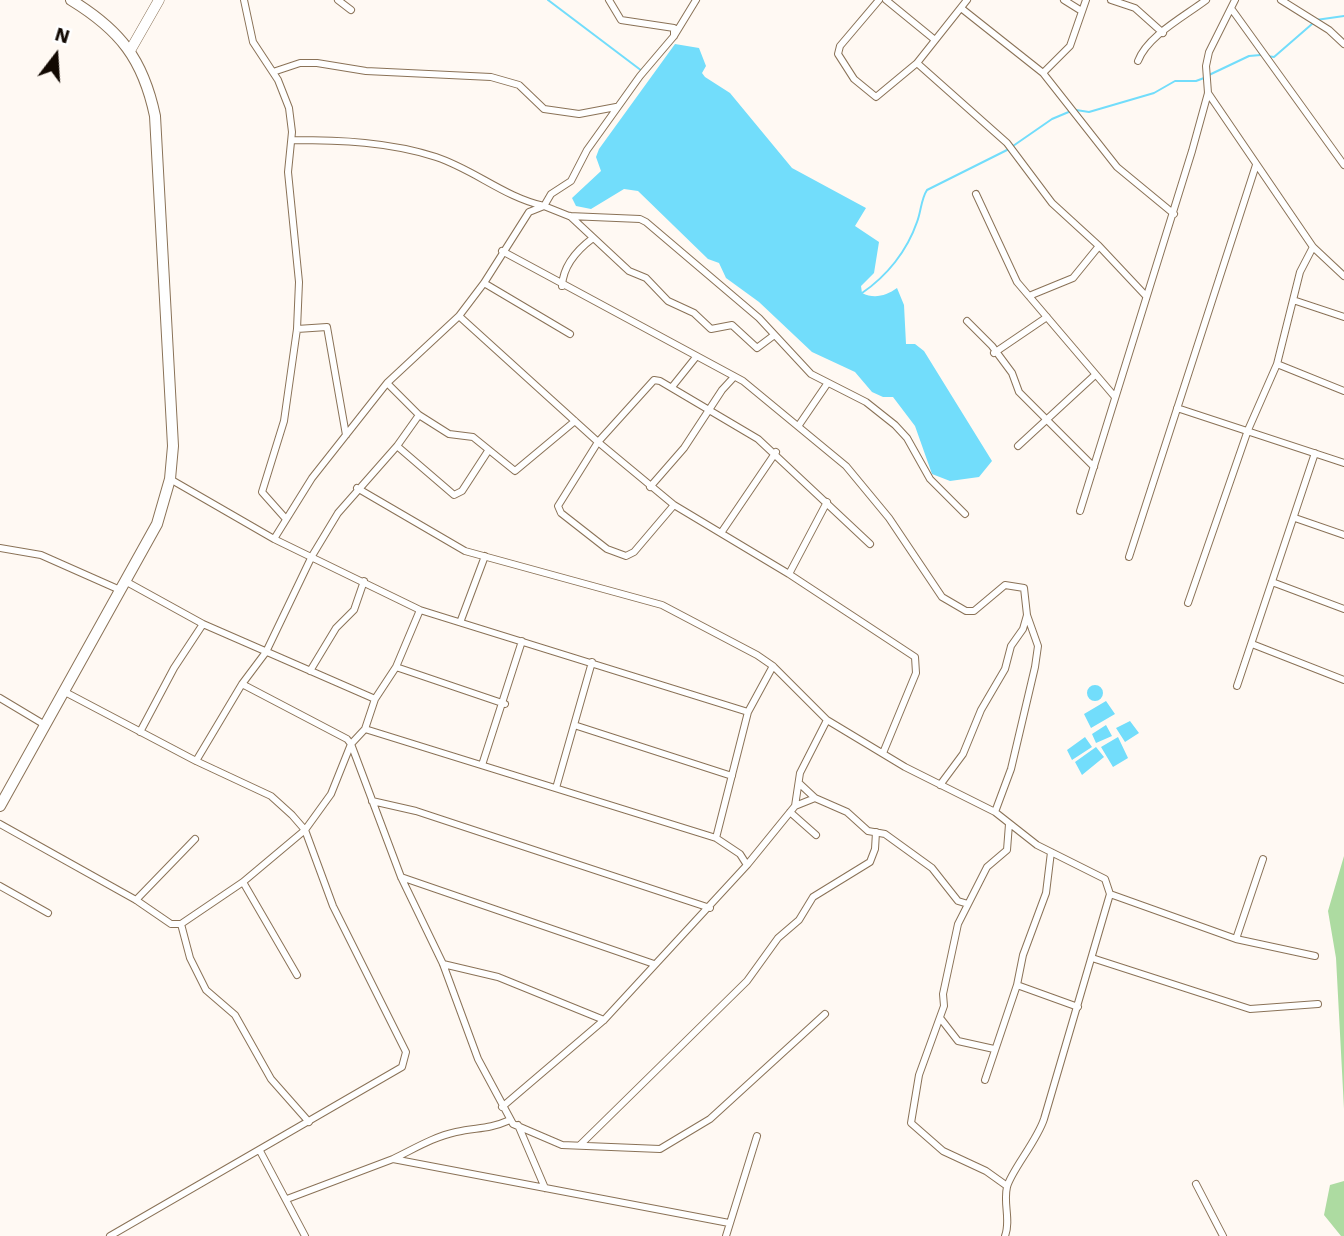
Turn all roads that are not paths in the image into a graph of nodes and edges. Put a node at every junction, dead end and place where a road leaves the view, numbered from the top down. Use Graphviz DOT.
graph roads {
  1 [pos="71,0"];
  2 [pos="159,0"];
  3 [pos="244,0"];
  4 [pos="338,0"];
  5 [pos="609,0"];
  6 [pos="696,0"];
  7 [pos="879,0"];
  8 [pos="886,0"];
  9 [pos="967,0"];
  10 [pos="1064,0"];
  11 [pos="1086,0"];
  12 [pos="1111,0"];
  13 [pos="1206,0"];
  14 [pos="1236,0"];
  15 [pos="1281,0"];
  16 [pos="961,8"];
  17 [pos="351,10"];
  18 [pos="1080,10"];
  19 [pos="1233,11"];
  20 [pos="1163,33"];
  21 [pos="674,36"];
  22 [pos="935,40"];
  23 [pos="1344,44"];
  24 [pos="131,49"];
  25 [pos="1138,61"];
  26 [pos="917,63"];
  27 [pos="273,72"];
  28 [pos="1044,73"];
  29 [pos="1208,93"];
  30 [pos="616,107"];
  31 [pos="292,140"];
  32 [pos="1256,165"];
  33 [pos="1344,165"];
  34 [pos="976,194"];
  35 [pos="544,206"];
  36 [pos="1174,214"];
  37 [pos="569,216"];
  38 [pos="593,238"];
  39 [pos="1099,246"];
  40 [pos="1313,247"];
  41 [pos="502,251"];
  42 [pos="1344,276"];
  43 [pos="484,283"];
  44 [pos="562,286"];
  45 [pos="1029,296"];
  46 [pos="1146,296"];
  47 [pos="1293,300"];
  48 [pos="459,316"];
  49 [pos="1047,317"];
  50 [pos="1344,317"];
  51 [pos="967,321"];
  52 [pos="297,330"];
  53 [pos="570,334"];
  54 [pos="773,336"];
  55 [pos="994,353"];
  56 [pos="696,357"];
  57 [pos="1277,364"];
  58 [pos="1095,375"];
  59 [pos="734,376"];
  60 [pos="387,383"];
  61 [pos="827,384"];
  62 [pos="672,387"];
  63 [pos="1344,391"];
  64 [pos="1115,397"];
  65 [pos="710,407"];
  66 [pos="1177,408"];
  67 [pos="419,415"];
  68 [pos="575,421"];
  69 [pos="1046,421"];
  70 [pos="799,425"];
  71 [pos="1248,430"];
  72 [pos="346,435"];
  73 [pos="598,442"];
  74 [pos="397,446"];
  75 [pos="1018,446"];
  76 [pos="488,451"];
  77 [pos="776,452"];
  78 [pos="1315,453"];
  79 [pos="1344,463"];
  80 [pos="1094,467"];
  81 [pos="170,479"];
  82 [pos="650,487"];
  83 [pos="358,488"];
  84 [pos="827,502"];
  85 [pos="674,505"];
  86 [pos="1080,511"];
  87 [pos="965,514"];
  88 [pos="285,519"];
  89 [pos="1295,519"];
  90 [pos="721,533"];
  91 [pos="1344,535"];
  92 [pos="274,539"];
  93 [pos="870,544"];
  94 [pos="0,548"];
  95 [pos="312,556"];
  96 [pos="485,556"];
  97 [pos="1129,557"];
  98 [pos="789,574"];
  99 [pos="364,581"];
  100 [pos="1272,582"];
  101 [pos="123,586"];
  102 [pos="1188,603"];
  103 [pos="1344,609"];
  104 [pos="420,610"];
  105 [pos="1027,615"];
  106 [pos="461,620"];
  107 [pos="204,624"];
  108 [pos="522,641"];
  109 [pos="1252,644"];
  110 [pos="266,652"];
  111 [pos="592,662"];
  112 [pos="773,666"];
  113 [pos="396,667"];
  114 [pos="310,671"];
  115 [pos="1344,680"];
  116 [pos="242,684"];
  117 [pos="1237,685"];
  118 [pos="65,692"];
  119 [pos="0,698"];
  120 [pos="375,699"];
  121 [pos="505,704"];
  122 [pos="748,712"];
  123 [pos="827,720"];
  124 [pos="45,725"];
  125 [pos="573,725"];
  126 [pos="365,729"];
  127 [pos="140,732"];
  128 [pos="351,744"];
  129 [pos="883,753"];
  130 [pos="196,761"];
  131 [pos="482,765"];
  132 [pos="732,776"];
  133 [pos="800,784"];
  134 [pos="940,785"];
  135 [pos="556,788"];
  136 [pos="815,798"];
  137 [pos="372,801"];
  138 [pos="0,806"];
  139 [pos="792,809"];
  140 [pos="995,812"];
  141 [pos="0,824"];
  142 [pos="1009,824"];
  143 [pos="305,831"];
  144 [pos="876,832"];
  145 [pos="816,835"];
  146 [pos="716,838"];
  147 [pos="195,839"];
  148 [pos="1051,852"];
  149 [pos="1264,859"];
  150 [pos="747,865"];
  151 [pos="401,877"];
  152 [pos="243,882"];
  153 [pos="0,886"];
  154 [pos="1110,894"];
  155 [pos="136,900"];
  156 [pos="958,901"];
  157 [pos="968,904"];
  158 [pos="710,908"];
  159 [pos="48,913"];
  160 [pos="181,924"];
  161 [pos="958,924"];
  162 [pos="1236,939"];
  163 [pos="1315,956"];
  164 [pos="1092,958"];
  165 [pos="443,964"];
  166 [pos="654,964"];
  167 [pos="297,975"];
  168 [pos="1017,985"];
  169 [pos="1318,1004"];
  170 [pos="1078,1007"];
  171 [pos="825,1014"];
  172 [pos="941,1019"];
  173 [pos="604,1020"];
  174 [pos="994,1049"];
  175 [pos="985,1080"];
  176 [pos="502,1107"];
  177 [pos="510,1120"];
  178 [pos="309,1122"];
  179 [pos="517,1125"];
  180 [pos="757,1136"];
  181 [pos="580,1146"];
  182 [pos="260,1151"];
  183 [pos="393,1159"];
  184 [pos="1196,1184"];
  185 [pos="1007,1186"];
  186 [pos="545,1188"];
  187 [pos="287,1199"];
  188 [pos="729,1223"];
  189 [pos="110,1236"];
  190 [pos="304,1236"];
  191 [pos="726,1236"];
  192 [pos="1005,1236"];
  193 [pos="1223,1236"];
  1 -- 24 [label="main road"];
  2 -- 24 [label="street"];
  3 -- 27 [label="street"];
  4 -- 17 [label="street"];
  5 -- 21 [label="street"];
  6 -- 21 [label="street"];
  7 -- 26 [label="street"];
  8 -- 22 [label="street"];
  9 -- 16 [label="street"];
  10 -- 18 [label="street"];
  11 -- 18 [label="street"];
  12 -- 20 [label="street"];
  13 -- 20 [label="street"];
  14 -- 19 [label="street"];
  15 -- 23 [label="street"];
  16 -- 22 [label="street"];
  16 -- 28 [label="street"];
  18 -- 28 [label="street"];
  19 -- 29 [label="street"];
  19 -- 33 [label="street"];
  20 -- 25 [label="street"];
  21 -- 30 [label="street"];
  22 -- 26 [label="street"];
  24 -- 81 [label="main road"];
  26 -- 39 [label="street"];
  27 -- 30 [label="street"];
  27 -- 31 [label="street"];
  28 -- 36 [label="street"];
  29 -- 32 [label="street"];
  29 -- 36 [label="street"];
  30 -- 35 [label="street"];
  31 -- 35 [label="street"];
  31 -- 52 [label="street"];
  32 -- 40 [label="street"];
  32 -- 66 [label="street"];
  34 -- 45 [label="street"];
  35 -- 37 [label="street"];
  35 -- 41 [label="street"];
  36 -- 46 [label="street"];
  37 -- 38 [label="street"];
  37 -- 54 [label="street"];
  38 -- 44 [label="street"];
  38 -- 54 [label="street"];
  39 -- 45 [label="street"];
  39 -- 46 [label="street"];
  40 -- 42 [label="street"];
  40 -- 47 [label="street"];
  41 -- 43 [label="street"];
  41 -- 44 [label="street"];
  43 -- 48 [label="street"];
  43 -- 53 [label="street"];
  44 -- 56 [label="street"];
  45 -- 49 [label="street"];
  46 -- 64 [label="street"];
  47 -- 50 [label="street"];
  47 -- 57 [label="street"];
  48 -- 60 [label="street"];
  48 -- 68 [label="street"];
  49 -- 55 [label="street"];
  49 -- 58 [label="street"];
  51 -- 55 [label="street"];
  52 -- 72 [label="street"];
  52 -- 88 [label="street"];
  54 -- 61 [label="street"];
  55 -- 69 [label="street"];
  56 -- 59 [label="street"];
  56 -- 62 [label="street"];
  57 -- 63 [label="street"];
  57 -- 71 [label="street"];
  58 -- 64 [label="street"];
  58 -- 69 [label="street"];
  59 -- 65 [label="street"];
  59 -- 70 [label="street"];
  60 -- 67 [label="street"];
  60 -- 72 [label="street"];
  61 -- 70 [label="street"];
  61 -- 87 [label="street"];
  62 -- 65 [label="street"];
  62 -- 73 [label="street"];
  64 -- 80 [label="street"];
  65 -- 77 [label="street"];
  65 -- 82 [label="street"];
  66 -- 71 [label="street"];
  66 -- 97 [label="street"];
  67 -- 74 [label="street"];
  67 -- 76 [label="street"];
  68 -- 73 [label="street"];
  68 -- 76 [label="street"];
  69 -- 75 [label="street"];
  69 -- 80 [label="street"];
  70 -- 105 [label="street"];
  71 -- 78 [label="street"];
  71 -- 102 [label="street"];
  72 -- 88 [label="street"];
  73 -- 82 [label="street"];
  73 -- 85 [label="street"];
  74 -- 76 [label="street"];
  74 -- 83 [label="street"];
  77 -- 84 [label="street"];
  77 -- 90 [label="street"];
  78 -- 79 [label="street"];
  78 -- 89 [label="street"];
  80 -- 86 [label="street"];
  81 -- 92 [label="street"];
  81 -- 101 [label="main road"];
  82 -- 85 [label="street"];
  83 -- 95 [label="street"];
  83 -- 96 [label="street"];
  84 -- 93 [label="street"];
  84 -- 98 [label="street"];
  85 -- 90 [label="street"];
  88 -- 92 [label="street"];
  89 -- 91 [label="street"];
  89 -- 100 [label="street"];
  90 -- 98 [label="street"];
  92 -- 95 [label="street"];
  94 -- 101 [label="street"];
  95 -- 99 [label="street"];
  95 -- 110 [label="street"];
  96 -- 106 [label="street"];
  96 -- 112 [label="street"];
  98 -- 129 [label="street"];
  99 -- 104 [label="street"];
  99 -- 114 [label="street"];
  100 -- 103 [label="street"];
  100 -- 109 [label="street"];
  101 -- 107 [label="street"];
  101 -- 118 [label="main road"];
  104 -- 106 [label="street"];
  104 -- 113 [label="street"];
  105 -- 134 [label="street"];
  105 -- 140 [label="street"];
  106 -- 108 [label="street"];
  107 -- 110 [label="street"];
  107 -- 127 [label="street"];
  108 -- 111 [label="street"];
  108 -- 121 [label="street"];
  109 -- 115 [label="street"];
  109 -- 117 [label="street"];
  110 -- 114 [label="street"];
  110 -- 116 [label="street"];
  111 -- 122 [label="street"];
  111 -- 125 [label="street"];
  112 -- 122 [label="street"];
  112 -- 123 [label="street"];
  113 -- 120 [label="street"];
  113 -- 121 [label="street"];
  114 -- 120 [label="street"];
  116 -- 128 [label="street"];
  116 -- 130 [label="street"];
  118 -- 124 [label="main road"];
  118 -- 127 [label="street"];
  119 -- 124 [label="street"];
  120 -- 126 [label="street"];
  121 -- 131 [label="street"];
  122 -- 132 [label="street"];
  123 -- 129 [label="street"];
  123 -- 133 [label="street"];
  124 -- 138 [label="main road"];
  125 -- 132 [label="street"];
  125 -- 135 [label="street"];
  126 -- 128 [label="street"];
  126 -- 131 [label="street"];
  127 -- 130 [label="street"];
  128 -- 137 [label="street"];
  128 -- 143 [label="street"];
  129 -- 134 [label="street"];
  130 -- 143 [label="street"];
  131 -- 135 [label="street"];
  132 -- 146 [label="street"];
  133 -- 136 [label="street"];
  133 -- 139 [label="street"];
  134 -- 140 [label="street"];
  135 -- 146 [label="street"];
  136 -- 139 [label="street"];
  136 -- 144 [label="street"];
  137 -- 151 [label="street"];
  137 -- 158 [label="street"];
  139 -- 145 [label="street"];
  139 -- 150 [label="street"];
  140 -- 142 [label="street"];
  141 -- 155 [label="street"];
  142 -- 148 [label="street"];
  142 -- 157 [label="street"];
  143 -- 152 [label="street"];
  143 -- 178 [label="street"];
  144 -- 156 [label="street"];
  144 -- 181 [label="street"];
  146 -- 150 [label="street"];
  147 -- 155 [label="street"];
  148 -- 154 [label="street"];
  148 -- 168 [label="street"];
  149 -- 162 [label="street"];
  150 -- 158 [label="street"];
  151 -- 165 [label="street"];
  151 -- 166 [label="street"];
  152 -- 160 [label="street"];
  152 -- 167 [label="street"];
  153 -- 159 [label="street"];
  154 -- 162 [label="street"];
  154 -- 164 [label="street"];
  155 -- 160 [label="street"];
  156 -- 157 [label="street"];
  156 -- 161 [label="street"];
  157 -- 161 [label="street"];
  158 -- 166 [label="street"];
  160 -- 178 [label="street"];
  161 -- 172 [label="street"];
  162 -- 163 [label="street"];
  164 -- 169 [label="street"];
  164 -- 170 [label="street"];
  165 -- 173 [label="street"];
  165 -- 176 [label="street"];
  166 -- 173 [label="street"];
  168 -- 170 [label="street"];
  168 -- 174 [label="street"];
  170 -- 185 [label="street"];
  171 -- 181 [label="street"];
  172 -- 174 [label="street"];
  172 -- 185 [label="street"];
  173 -- 176 [label="street"];
  174 -- 175 [label="street"];
  176 -- 177 [label="street"];
  177 -- 179 [label="street"];
  177 -- 183 [label="street"];
  178 -- 182 [label="street"];
  179 -- 181 [label="street"];
  179 -- 186 [label="street"];
  180 -- 188 [label="street"];
  182 -- 187 [label="street"];
  182 -- 189 [label="street"];
  183 -- 186 [label="street"];
  183 -- 187 [label="street"];
  184 -- 193 [label="street"];
  185 -- 192 [label="street"];
  186 -- 188 [label="street"];
  187 -- 190 [label="street"];
  188 -- 191 [label="street"];
}
